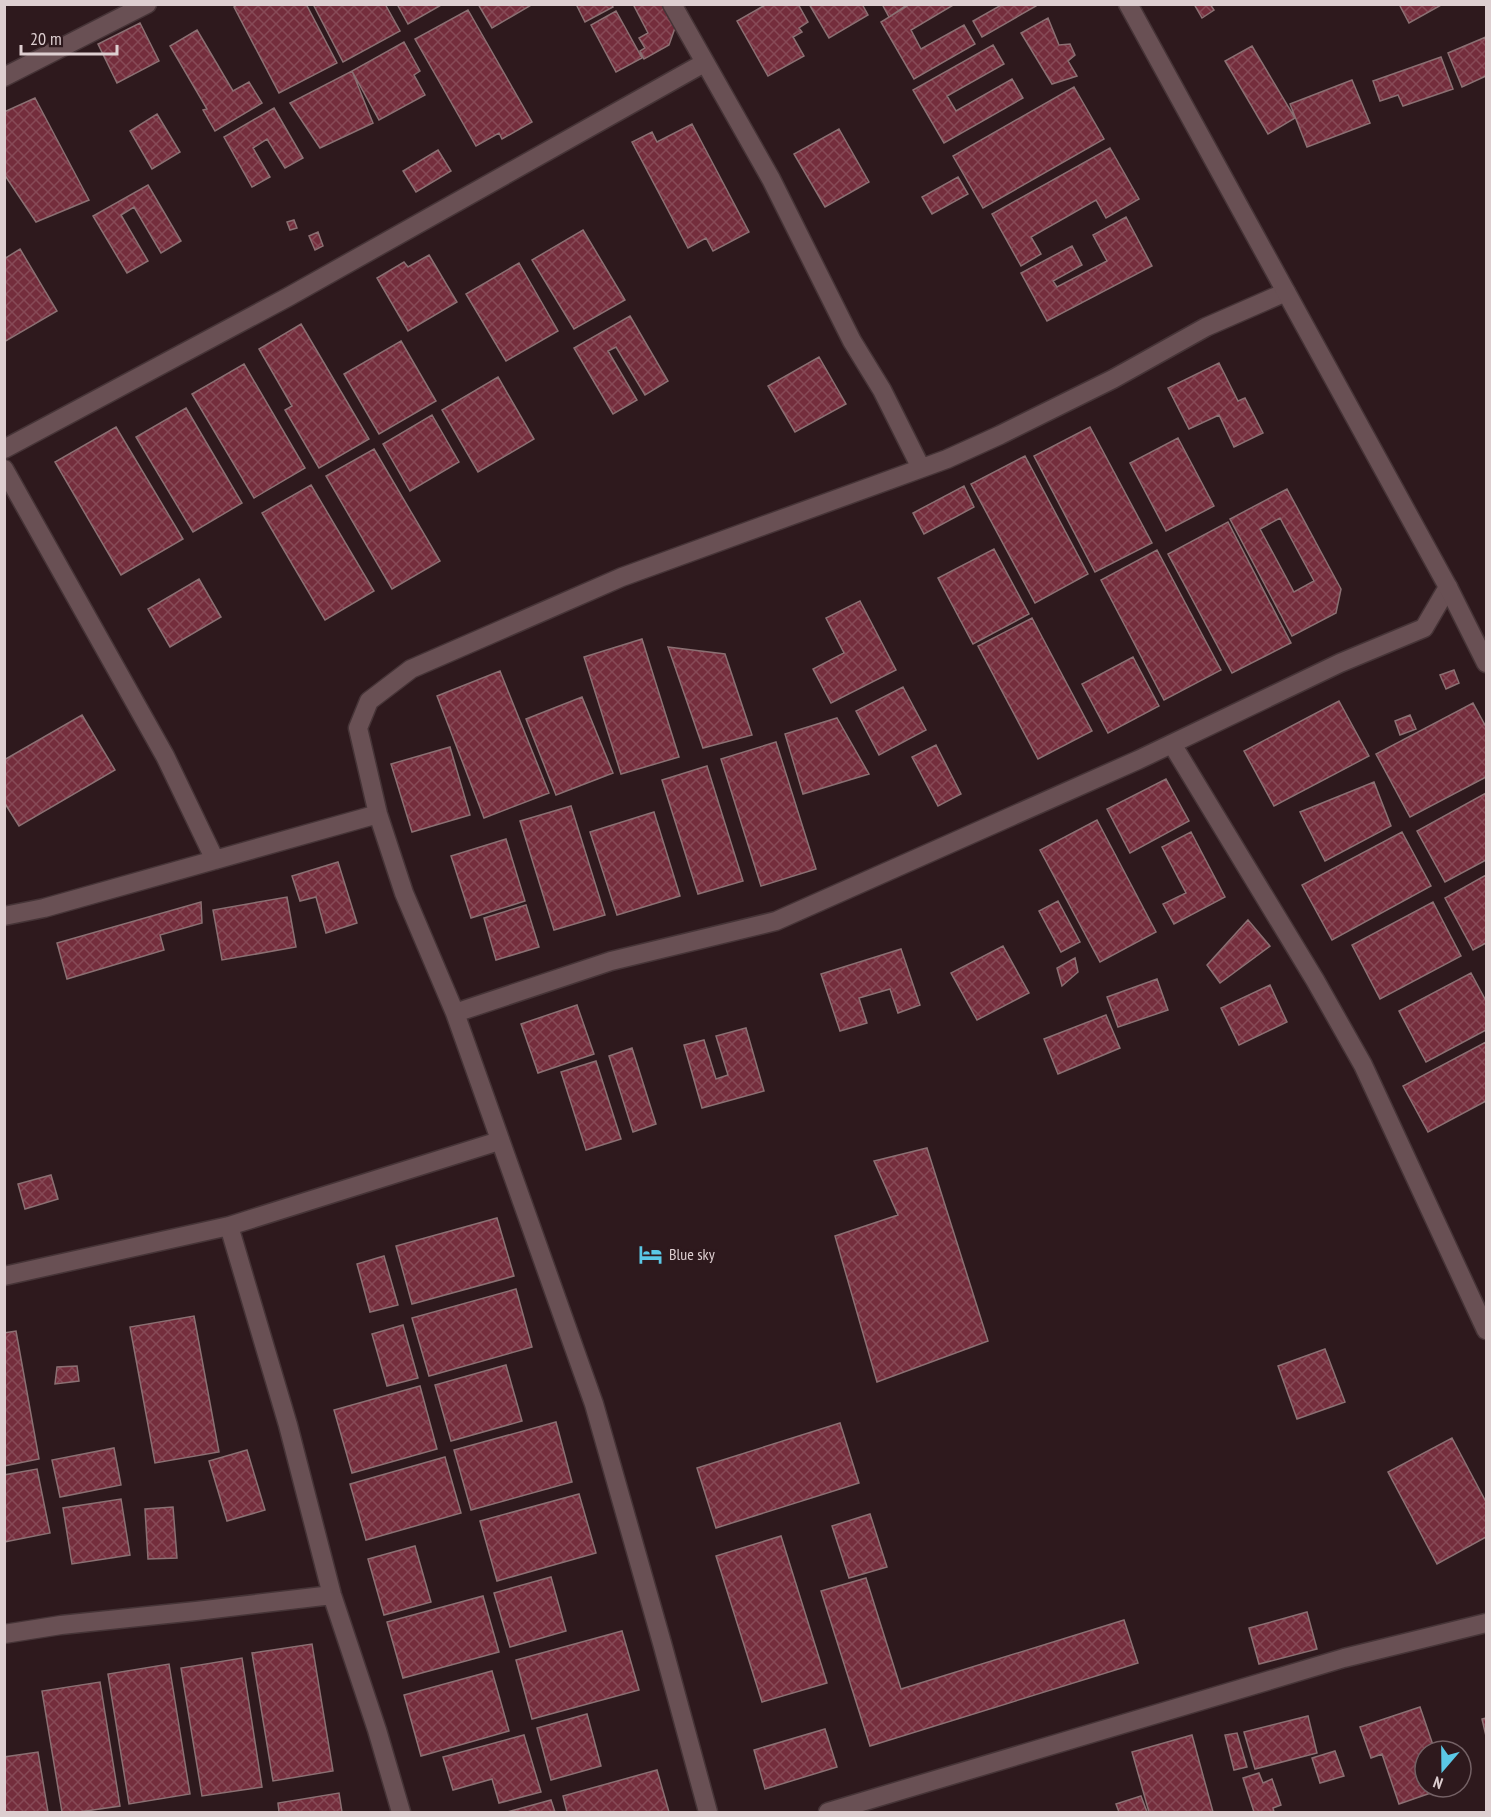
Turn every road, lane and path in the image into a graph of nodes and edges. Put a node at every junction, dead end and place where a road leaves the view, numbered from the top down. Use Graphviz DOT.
graph roads {
  1 [pos="147,4"];
  2 [pos="672,4"];
  3 [pos="1128,4"];
  4 [pos="704,63"];
  5 [pos="4,77"];
  6 [pos="1286,292"];
  7 [pos="4,449"];
  8 [pos="921,468"];
  9 [pos="4,469"];
  10 [pos="1448,587"];
  11 [pos="1486,663"];
  12 [pos="1172,744"];
  13 [pos="378,814"];
  14 [pos="215,860"];
  15 [pos="4,916"];
  16 [pos="455,1013"];
  17 [pos="500,1141"];
  18 [pos="229,1226"];
  19 [pos="4,1276"];
  20 [pos="1486,1330"];
  21 [pos="333,1595"];
  22 [pos="1486,1623"];
  23 [pos="4,1634"];
  24 [pos="401,1812"];
  25 [pos="708,1812"];
  26 [pos="828,1812"];
  1 -- 5 [label="street"];
  2 -- 4 [label="street"];
  3 -- 6 [label="street"];
  4 -- 7 [label="street"];
  4 -- 8 [label="street"];
  6 -- 8 [label="street"];
  6 -- 10 [label="street"];
  8 -- 13 [label="street"];
  9 -- 14 [label="street"];
  10 -- 11 [label="street"];
  10 -- 12 [label="street"];
  12 -- 16 [label="street"];
  12 -- 20 [label="street"];
  13 -- 14 [label="street"];
  13 -- 16 [label="street"];
  14 -- 15 [label="street"];
  16 -- 17 [label="street"];
  17 -- 18 [label="street"];
  17 -- 25 [label="street"];
  18 -- 19 [label="street"];
  18 -- 21 [label="street"];
  21 -- 23 [label="street"];
  21 -- 24 [label="street"];
  22 -- 26 [label="street"];
}
